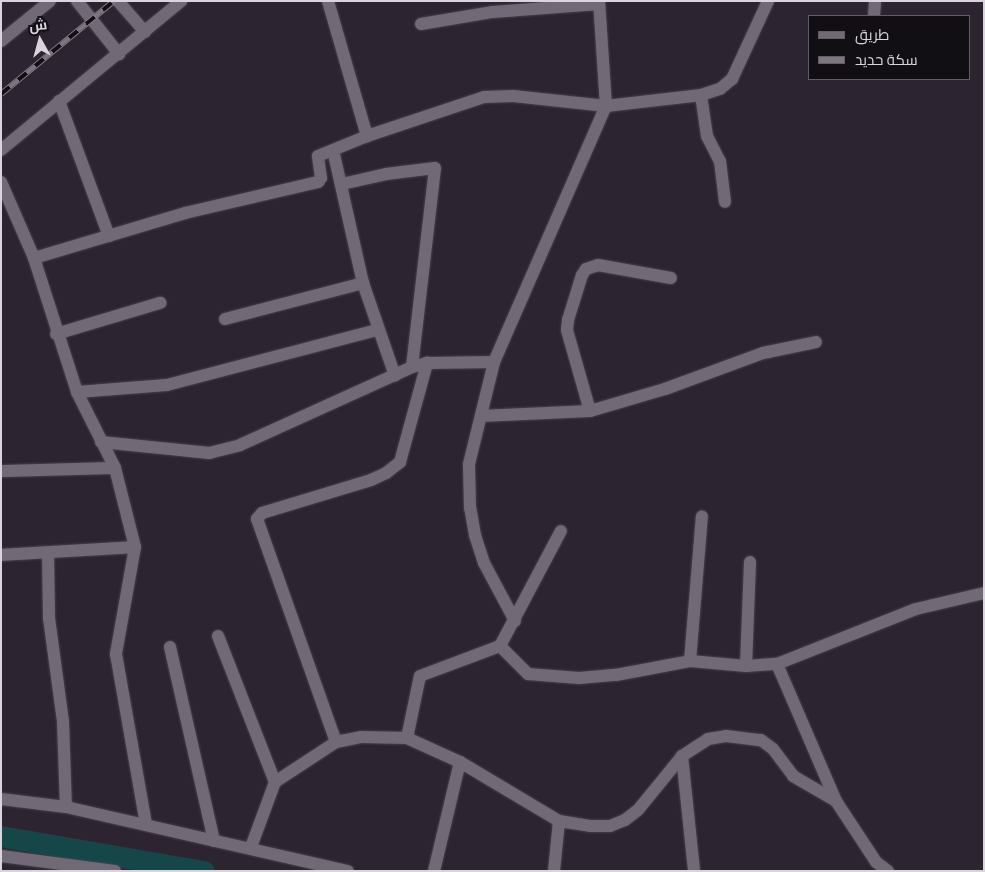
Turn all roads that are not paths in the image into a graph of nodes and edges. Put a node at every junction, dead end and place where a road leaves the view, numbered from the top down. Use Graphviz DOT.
graph roads {
  1 [pos="50,1"];
  2 [pos="77,1"];
  3 [pos="118,1"];
  4 [pos="181,1"];
  5 [pos="328,1"];
  6 [pos="768,1"];
  7 [pos="875,1"];
  8 [pos="599,2"];
  9 [pos="874,15"];
  10 [pos="421,24"];
  11 [pos="144,32"];
  12 [pos="1,41"];
  13 [pos="119,54"];
  14 [pos="702,95"];
  15 [pos="60,102"];
  16 [pos="606,106"];
  17 [pos="367,136"];
  18 [pos="1,150"];
  19 [pos="333,150"];
  20 [pos="1,182"];
  21 [pos="342,184"];
  22 [pos="725,202"];
  23 [pos="109,236"];
  24 [pos="34,258"];
  25 [pos="671,278"];
  26 [pos="363,283"];
  27 [pos="160,304"];
  28 [pos="225,319"];
  29 [pos="377,330"];
  30 [pos="56,334"];
  31 [pos="816,342"];
  32 [pos="494,362"];
  33 [pos="427,363"];
  34 [pos="412,367"];
  35 [pos="394,376"];
  36 [pos="77,392"];
  37 [pos="590,410"];
  38 [pos="481,416"];
  39 [pos="101,442"];
  40 [pos="115,468"];
  41 [pos="1,471"];
  42 [pos="702,516"];
  43 [pos="562,531"];
  44 [pos="135,548"];
  45 [pos="48,553"];
  46 [pos="1,555"];
  47 [pos="750,562"];
  48 [pos="984,593"];
  49 [pos="515,621"];
  50 [pos="218,636"];
  51 [pos="500,646"];
  52 [pos="170,647"];
  53 [pos="690,661"];
  54 [pos="777,664"];
  55 [pos="746,666"];
  56 [pos="408,738"];
  57 [pos="336,742"];
  58 [pos="682,756"];
  59 [pos="460,762"];
  60 [pos="275,782"];
  61 [pos="1,798"];
  62 [pos="836,801"];
  63 [pos="66,808"];
  64 [pos="558,820"];
  65 [pos="146,824"];
  66 [pos="214,841"];
  67 [pos="251,847"];
  68 [pos="1,856"];
  69 [pos="115,871"];
  70 [pos="348,871"];
  71 [pos="434,871"];
  72 [pos="554,871"];
  73 [pos="694,871"];
  74 [pos="888,871"];
  1 -- 12 [label="street"];
  2 -- 13 [label="street"];
  3 -- 11 [label="street"];
  4 -- 11 [label="street"];
  5 -- 17 [label="street"];
  6 -- 14 [label="street"];
  7 -- 9 [label="street"];
  8 -- 10 [label="street"];
  8 -- 16 [label="street"];
  11 -- 13 [label="street"];
  13 -- 15 [label="street"];
  14 -- 16 [label="street"];
  14 -- 22 [label="street"];
  15 -- 18 [label="street"];
  15 -- 23 [label="street"];
  16 -- 17 [label="street"];
  16 -- 32 [label="street"];
  17 -- 19 [label="street"];
  19 -- 21 [label="street"];
  19 -- 23 [label="street"];
  20 -- 24 [label="street"];
  21 -- 26 [label="street"];
  21 -- 34 [label="street"];
  23 -- 24 [label="street"];
  24 -- 30 [label="street"];
  25 -- 37 [label="street"];
  26 -- 28 [label="street"];
  26 -- 29 [label="street"];
  27 -- 30 [label="street"];
  29 -- 35 [label="street"];
  29 -- 36 [label="street"];
  30 -- 36 [label="street"];
  31 -- 37 [label="street"];
  32 -- 33 [label="street"];
  32 -- 38 [label="street"];
  33 -- 34 [label="street"];
  33 -- 57 [label="street"];
  34 -- 35 [label="street"];
  35 -- 39 [label="street"];
  36 -- 39 [label="street"];
  37 -- 38 [label="street"];
  38 -- 49 [label="street"];
  39 -- 40 [label="street"];
  40 -- 41 [label="street"];
  40 -- 44 [label="street"];
  42 -- 53 [label="street"];
  43 -- 49 [label="street"];
  44 -- 45 [label="street"];
  44 -- 65 [label="street"];
  45 -- 46 [label="street"];
  45 -- 63 [label="street"];
  47 -- 55 [label="street"];
  48 -- 54 [label="street"];
  49 -- 51 [label="street"];
  50 -- 60 [label="street"];
  51 -- 53 [label="street"];
  51 -- 56 [label="street"];
  52 -- 66 [label="street"];
  53 -- 55 [label="street"];
  54 -- 55 [label="street"];
  54 -- 62 [label="street"];
  56 -- 57 [label="street"];
  56 -- 59 [label="street"];
  57 -- 60 [label="street"];
  58 -- 62 [label="street"];
  58 -- 64 [label="street"];
  58 -- 73 [label="street"];
  59 -- 64 [label="street"];
  59 -- 71 [label="street"];
  60 -- 67 [label="street"];
  61 -- 63 [label="street"];
  62 -- 74 [label="street"];
  63 -- 65 [label="street"];
  64 -- 72 [label="street"];
  65 -- 66 [label="street"];
  66 -- 67 [label="street"];
  67 -- 70 [label="street"];
  68 -- 69 [label="street"];
}
